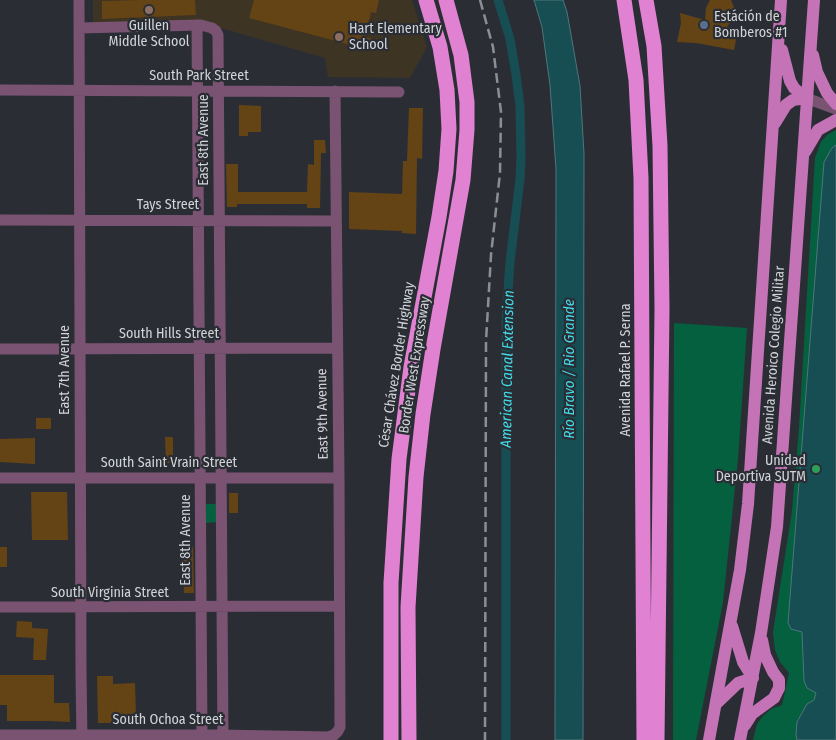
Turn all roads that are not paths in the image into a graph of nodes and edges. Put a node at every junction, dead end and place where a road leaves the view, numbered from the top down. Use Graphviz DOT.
graph roads {
  1 [pos="79,0"];
  2 [pos="426,0"];
  3 [pos="446,0"];
  4 [pos="624,0"];
  5 [pos="646,0"];
  6 [pos="780,0"];
  7 [pos="814,0"];
  8 [pos="197,25"];
  9 [pos="79,28"];
  10 [pos="779,35"];
  11 [pos="811,44"];
  12 [pos="0,90"];
  13 [pos="80,91"];
  14 [pos="219,91"];
  15 [pos="335,91"];
  16 [pos="197,92"];
  17 [pos="398,92"];
  18 [pos="806,98"];
  19 [pos="836,104"];
  20 [pos="836,109"];
  21 [pos="836,120"];
  22 [pos="773,127"];
  23 [pos="802,157"];
  24 [pos="0,220"];
  25 [pos="80,220"];
  26 [pos="219,220"];
  27 [pos="199,221"];
  28 [pos="336,222"];
  29 [pos="337,348"];
  30 [pos="0,349"];
  31 [pos="80,349"];
  32 [pos="200,350"];
  33 [pos="220,350"];
  34 [pos="0,478"];
  35 [pos="81,478"];
  36 [pos="201,478"];
  37 [pos="221,478"];
  38 [pos="338,478"];
  39 [pos="659,521"];
  40 [pos="339,606"];
  41 [pos="0,607"];
  42 [pos="201,607"];
  43 [pos="222,607"];
  44 [pos="81,608"];
  45 [pos="731,623"];
  46 [pos="761,633"];
  47 [pos="752,678"];
  48 [pos="716,704"];
  49 [pos="741,734"];
  50 [pos="0,735"];
  51 [pos="202,735"];
  52 [pos="334,735"];
  53 [pos="223,737"];
  54 [pos="82,738"];
  55 [pos="391,740"];
  56 [pos="409,740"];
  57 [pos="644,740"];
  58 [pos="657,740"];
  59 [pos="667,740"];
  60 [pos="709,740"];
  1 -- 9 [label="street, East 7th Avenue"];
  2 -- 55 [label="highway, César Chávez Border Highway"];
  3 -- 56 [label="highway, Border West Expressway"];
  4 -- 57 [label="highway, Avenida Rafael P. Serna"];
  5 -- 39 [label="highway"];
  6 -- 10 [label="main road, Avenida Heroico Colegio Militar"];
  7 -- 11 [label="main road, Avenida Heroico Colegio Militar"];
  8 -- 9 [label="street"];
  8 -- 14 [label="street, East 8th Avenue"];
  8 -- 16 [label="street, East 8th Avenue"];
  9 -- 13 [label="street, East 7th Avenue"];
  10 -- 18 [label="main road"];
  10 -- 22 [label="main road, Avenida Heroico Colegio Militar"];
  11 -- 18 [label="main road, Avenida Heroico Colegio Militar"];
  11 -- 19 [label="main road"];
  12 -- 13 [label="street, South Park Street"];
  13 -- 16 [label="street, South Park Street"];
  13 -- 25 [label="street, East 7th Avenue"];
  14 -- 15 [label="street, South Park Street"];
  14 -- 16 [label="street, South Park Street"];
  14 -- 26 [label="street, East 8th Avenue"];
  15 -- 17 [label="street, South Park Street"];
  15 -- 28 [label="street, East 9th Avenue"];
  16 -- 27 [label="street, East 8th Avenue"];
  18 -- 20 [label="street"];
  18 -- 22 [label="main road"];
  18 -- 23 [label="main road, Avenida Heroico Colegio Militar"];
  21 -- 23 [label="main road"];
  22 -- 45 [label="main road, Avenida Heroico Colegio Militar"];
  23 -- 46 [label="main road, Avenida Heroico Colegio Militar"];
  24 -- 25 [label="street, Tays Street"];
  25 -- 27 [label="street, Tays Street"];
  25 -- 31 [label="street, East 7th Avenue"];
  26 -- 27 [label="street, Tays Street"];
  26 -- 28 [label="street, Tays Street"];
  26 -- 33 [label="street, East 8th Avenue"];
  27 -- 32 [label="street, East 8th Avenue"];
  28 -- 29 [label="street, East 9th Avenue"];
  29 -- 33 [label="street, South Hills Street"];
  29 -- 38 [label="street, East 9th Avenue"];
  30 -- 31 [label="street, South Hills Street"];
  31 -- 32 [label="street, South Hills Street"];
  31 -- 35 [label="street, East 7th Avenue"];
  32 -- 33 [label="street, South Hills Street"];
  32 -- 36 [label="street, East 8th Avenue"];
  33 -- 37 [label="street, East 8th Avenue"];
  34 -- 35 [label="street, South Saint Vrain Street"];
  35 -- 36 [label="street, South Saint Vrain Street"];
  35 -- 44 [label="street, East 7th Avenue"];
  36 -- 37 [label="street, South Saint Vrain Street"];
  36 -- 42 [label="street, East 8th Avenue"];
  37 -- 38 [label="street, South Saint Vrain Street"];
  37 -- 43 [label="street, East 8th Avenue"];
  38 -- 40 [label="street, East 9th Avenue"];
  39 -- 58 [label="highway"];
  39 -- 59 [label="highway"];
  40 -- 43 [label="street, South Virginia Street"];
  40 -- 52 [label="street, East 9th Avenue"];
  41 -- 44 [label="street, South Virginia Street"];
  42 -- 43 [label="street, South Virginia Street"];
  42 -- 44 [label="street, South Virginia Street"];
  42 -- 51 [label="street, East 8th Avenue"];
  43 -- 53 [label="street, East 8th Avenue"];
  44 -- 54 [label="street, East 7th Avenue"];
  45 -- 47 [label="main road"];
  45 -- 48 [label="main road, Avenida Heroico Colegio Militar"];
  46 -- 47 [label="main road, Avenida Heroico Colegio Militar"];
  46 -- 49 [label="main road"];
  47 -- 48 [label="main road"];
  47 -- 49 [label="main road, Avenida Heroico Colegio Militar"];
  48 -- 60 [label="main road, Avenida Heroico Colegio Militar"];
  50 -- 54 [label="street, South Ochoa Street"];
  51 -- 53 [label="street, South Ochoa Street"];
  51 -- 54 [label="street, South Ochoa Street"];
  52 -- 53 [label="street, South Ochoa Street"];
}
